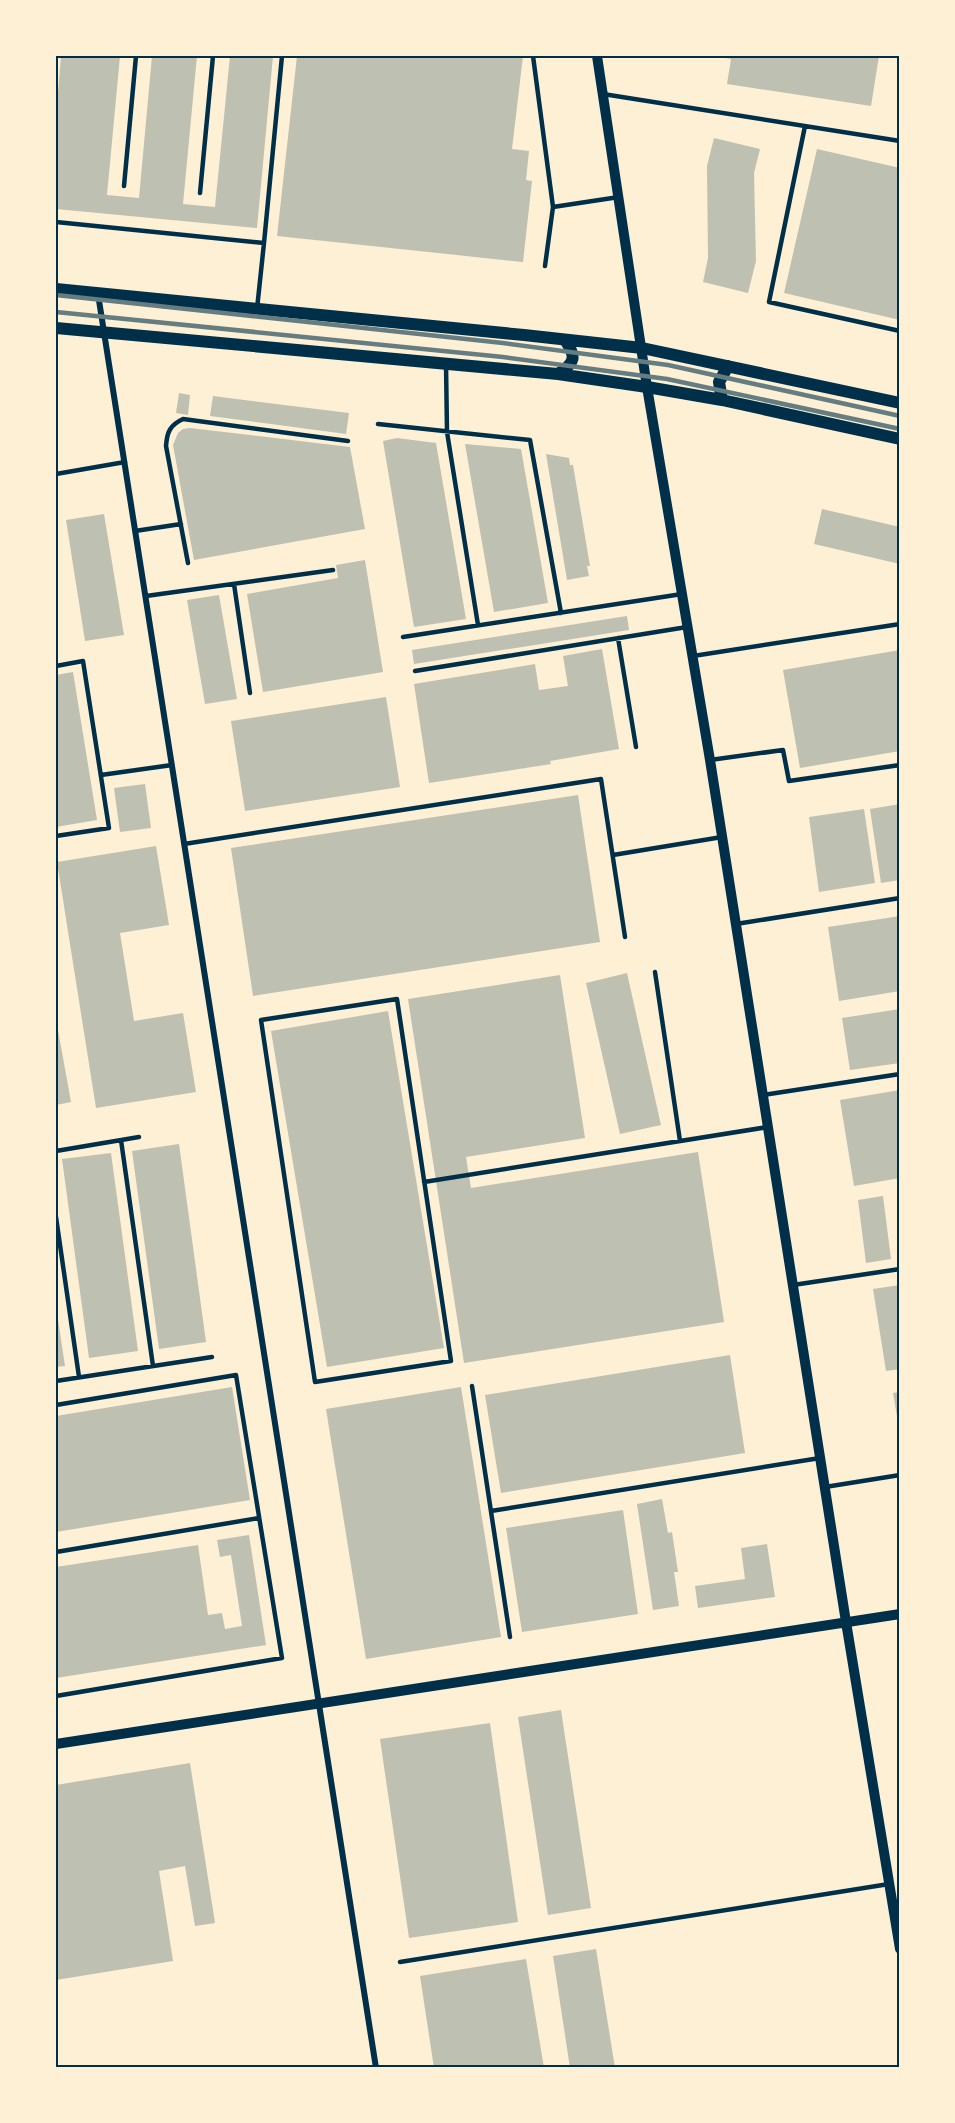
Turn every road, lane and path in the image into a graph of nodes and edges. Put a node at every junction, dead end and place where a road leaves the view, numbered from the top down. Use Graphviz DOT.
graph roads {
  1 [pos="136,56"];
  2 [pos="213,56"];
  3 [pos="282,56"];
  4 [pos="532,56"];
  5 [pos="597,56"];
  6 [pos="602,94"];
  7 [pos="805,126"];
  8 [pos="900,141"];
  9 [pos="123,186"];
  10 [pos="200,193"];
  11 [pos="619,197"];
  12 [pos="553,207"];
  13 [pos="56,222"];
  14 [pos="264,243"];
  15 [pos="545,266"];
  16 [pos="56,289"];
  17 [pos="98,294"];
  18 [pos="257,309"];
  19 [pos="56,328"];
  20 [pos="900,331"];
  21 [pos="104,333"];
  22 [pos="565,339"];
  23 [pos="642,348"];
  24 [pos="446,363"];
  25 [pos="728,366"];
  26 [pos="558,374"];
  27 [pos="647,387"];
  28 [pos="722,400"];
  29 [pos="900,403"];
  30 [pos="378,424"];
  31 [pos="447,432"];
  32 [pos="900,439"];
  33 [pos="348,441"];
  34 [pos="125,462"];
  35 [pos="56,474"];
  36 [pos="181,524"];
  37 [pos="135,531"];
  38 [pos="188,562"];
  39 [pos="333,570"];
  40 [pos="234,584"];
  41 [pos="682,594"];
  42 [pos="146,596"];
  43 [pos="561,613"];
  44 [pos="900,624"];
  45 [pos="478,625"];
  46 [pos="687,627"];
  47 [pos="403,638"];
  48 [pos="618,638"];
  49 [pos="693,656"];
  50 [pos="56,666"];
  51 [pos="415,671"];
  52 [pos="250,693"];
  53 [pos="636,747"];
  54 [pos="710,760"];
  55 [pos="172,765"];
  56 [pos="900,765"];
  57 [pos="101,775"];
  58 [pos="56,836"];
  59 [pos="722,837"];
  60 [pos="184,844"];
  61 [pos="613,855"];
  62 [pos="900,898"];
  63 [pos="736,924"];
  64 [pos="625,937"];
  65 [pos="655,972"];
  66 [pos="900,1074"];
  67 [pos="763,1095"];
  68 [pos="768,1127"];
  69 [pos="139,1137"];
  70 [pos="121,1140"];
  71 [pos="680,1142"];
  72 [pos="56,1151"];
  73 [pos="424,1182"];
  74 [pos="56,1217"];
  75 [pos="900,1269"];
  76 [pos="793,1285"];
  77 [pos="212,1357"];
  78 [pos="153,1366"];
  79 [pos="79,1377"];
  80 [pos="56,1381"];
  81 [pos="472,1386"];
  82 [pos="56,1405"];
  83 [pos="820,1458"];
  84 [pos="900,1475"];
  85 [pos="824,1487"];
  86 [pos="491,1510"];
  87 [pos="259,1518"];
  88 [pos="56,1552"];
  89 [pos="900,1614"];
  90 [pos="846,1622"];
  91 [pos="510,1637"];
  92 [pos="56,1696"];
  93 [pos="319,1703"];
  94 [pos="56,1744"];
  95 [pos="889,1884"];
  96 [pos="900,1949"];
  97 [pos="400,1962"];
  98 [pos="376,2067"];
  1 -- 9 [label="lane"];
  2 -- 10 [label="lane"];
  3 -- 14 [label="lane"];
  4 -- 12 [label="lane"];
  5 -- 6 [label="street"];
  6 -- 7 [label="lane"];
  6 -- 11 [label="street"];
  7 -- 8 [label="lane"];
  7 -- 20 [label="lane"];
  11 -- 12 [label="lane"];
  11 -- 23 [label="street"];
  12 -- 15 [label="lane"];
  13 -- 14 [label="lane"];
  14 -- 18 [label="lane"];
  16 -- 17 [label="main road"];
  17 -- 18 [label="main road"];
  17 -- 21 [label="street"];
  18 -- 22 [label="main road"];
  19 -- 21 [label="main road"];
  21 -- 24 [label="main road"];
  21 -- 34 [label="street"];
  22 -- 23 [label="main road"];
  22 -- 26 [label="main road"];
  23 -- 25 [label="main road"];
  23 -- 27 [label="street"];
  24 -- 26 [label="main road"];
  24 -- 31 [label="lane"];
  25 -- 28 [label="main road"];
  25 -- 29 [label="main road"];
  26 -- 27 [label="main road"];
  27 -- 28 [label="main road"];
  27 -- 41 [label="street"];
  28 -- 32 [label="main road"];
  30 -- 31 [label="lane"];
  31 -- 43 [label="lane"];
  31 -- 45 [label="lane"];
  33 -- 36 [label="lane"];
  34 -- 35 [label="lane"];
  34 -- 37 [label="street"];
  36 -- 37 [label="lane"];
  36 -- 38 [label="lane"];
  37 -- 42 [label="street"];
  39 -- 40 [label="lane"];
  40 -- 42 [label="lane"];
  40 -- 52 [label="lane"];
  41 -- 43 [label="lane"];
  41 -- 46 [label="street"];
  42 -- 55 [label="street"];
  43 -- 45 [label="lane"];
  44 -- 49 [label="lane"];
  45 -- 47 [label="lane"];
  46 -- 48 [label="lane"];
  46 -- 49 [label="street"];
  48 -- 51 [label="lane"];
  48 -- 53 [label="lane"];
  49 -- 54 [label="street"];
  50 -- 57 [label="lane"];
  54 -- 56 [label="lane"];
  54 -- 59 [label="street"];
  55 -- 57 [label="lane"];
  55 -- 60 [label="street"];
  57 -- 58 [label="lane"];
  59 -- 61 [label="lane"];
  59 -- 63 [label="street"];
  60 -- 61 [label="lane"];
  60 -- 93 [label="street"];
  61 -- 64 [label="lane"];
  62 -- 63 [label="lane"];
  63 -- 67 [label="street"];
  65 -- 71 [label="lane"];
  66 -- 67 [label="lane"];
  67 -- 68 [label="street"];
  68 -- 71 [label="lane"];
  68 -- 76 [label="street"];
  69 -- 70 [label="lane"];
  70 -- 72 [label="lane"];
  70 -- 78 [label="lane"];
  71 -- 73 [label="lane"];
  73 -- 73 [label="lane"];
  74 -- 79 [label="lane"];
  75 -- 76 [label="lane"];
  76 -- 83 [label="street"];
  77 -- 78 [label="lane"];
  78 -- 79 [label="lane"];
  79 -- 80 [label="lane"];
  81 -- 86 [label="lane"];
  82 -- 87 [label="lane"];
  83 -- 85 [label="street"];
  83 -- 86 [label="lane"];
  84 -- 85 [label="lane"];
  85 -- 90 [label="street"];
  86 -- 91 [label="lane"];
  87 -- 88 [label="lane"];
  87 -- 92 [label="lane"];
  89 -- 90 [label="street"];
  90 -- 93 [label="street"];
  90 -- 95 [label="street"];
  93 -- 94 [label="street"];
  93 -- 98 [label="street"];
  95 -- 96 [label="street"];
  95 -- 97 [label="lane"];
}
